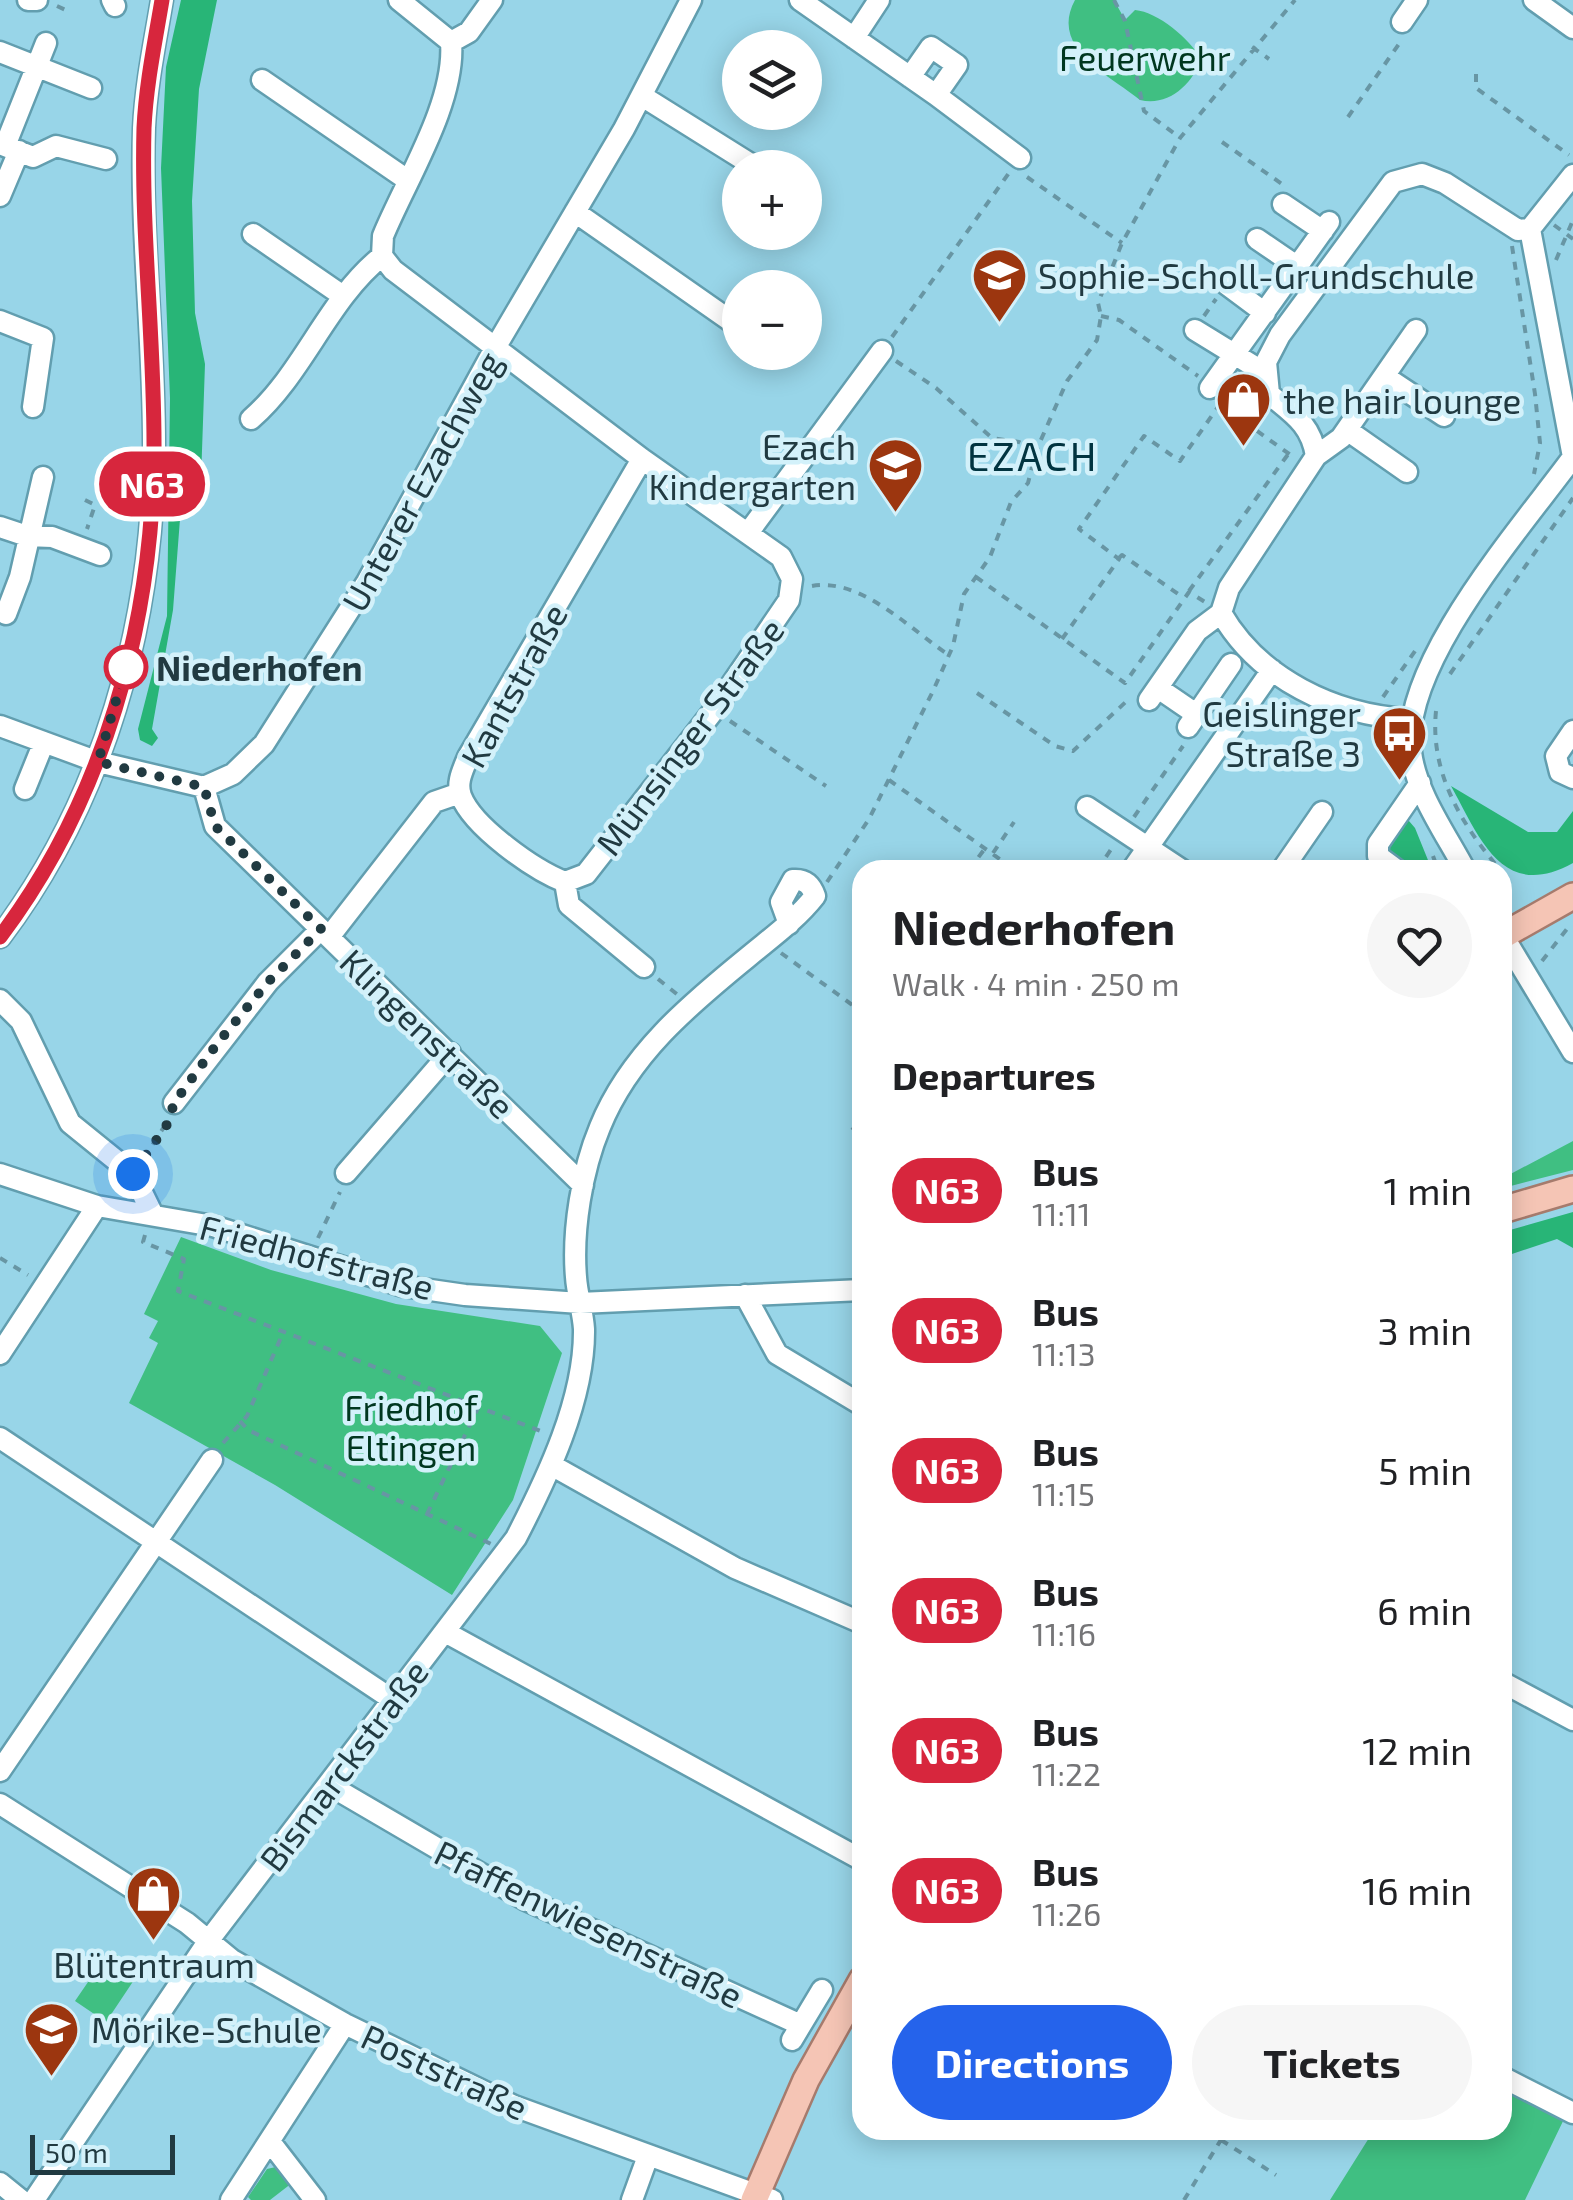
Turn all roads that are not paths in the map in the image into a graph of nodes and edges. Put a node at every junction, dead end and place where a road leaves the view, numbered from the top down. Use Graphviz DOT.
graph roads {
  1 [pos="28,0"];
  2 [pos="37,0"];
  3 [pos="162,0"];
  4 [pos="399,0"];
  5 [pos="492,0"];
  6 [pos="691,0"];
  7 [pos="800,0"];
  8 [pos="879,0"];
  9 [pos="1418,0"];
  10 [pos="1534,0"];
  11 [pos="1402,22"];
  12 [pos="1573,28"];
  13 [pos="854,38"];
  14 [pos="451,42"];
  15 [pos="46,43"];
  16 [pos="0,52"];
  17 [pos="36,66"];
  18 [pos="910,77"];
  19 [pos="262,80"];
  20 [pos="92,88"];
  21 [pos="936,95"];
  22 [pos="642,96"];
  23 [pos="14,149"];
  24 [pos="729,150"];
  25 [pos="106,159"];
  26 [pos="1572,160"];
  27 [pos="1016,162"];
  28 [pos="406,179"];
  29 [pos="0,196"];
  30 [pos="1283,204"];
  31 [pos="575,212"];
  32 [pos="1524,230"];
  33 [pos="253,234"];
  34 [pos="1257,240"];
  35 [pos="382,256"];
  36 [pos="1298,267"];
  37 [pos="1226,284"];
  38 [pos="343,296"];
  39 [pos="1265,313"];
  40 [pos="722,315"];
  41 [pos="1,324"];
  42 [pos="1195,330"];
  43 [pos="1416,330"];
  44 [pos="495,348"];
  45 [pos="882,351"];
  46 [pos="1234,356"];
  47 [pos="1266,373"];
  48 [pos="1384,376"];
  49 [pos="1215,397"];
  50 [pos="33,408"];
  51 [pos="1444,416"];
  52 [pos="251,419"];
  53 [pos="1347,430"];
  54 [pos="1316,456"];
  55 [pos="1573,457"];
  56 [pos="642,459"];
  57 [pos="1407,472"];
  58 [pos="44,477"];
  59 [pos="0,527"];
  60 [pos="748,533"];
  61 [pos="26,536"];
  62 [pos="90,551"];
  63 [pos="1221,613"];
  64 [pos="6,614"];
  65 [pos="1231,664"];
  66 [pos="1272,670"];
  67 [pos="1408,719"];
  68 [pos="0,726"];
  69 [pos="1573,731"];
  70 [pos="44,742"];
  71 [pos="98,762"];
  72 [pos="1573,778"];
  73 [pos="1420,783"];
  74 [pos="204,787"];
  75 [pos="25,789"];
  76 [pos="460,793"];
  77 [pos="1087,806"];
  78 [pos="1322,812"];
  79 [pos="1150,848"];
  80 [pos="1140,860"];
  81 [pos="1167,860"];
  82 [pos="1289,860"];
  83 [pos="1384,860"];
  84 [pos="1459,860"];
  85 [pos="565,882"];
  86 [pos="815,896"];
  87 [pos="1573,896"];
  88 [pos="1512,930"];
  89 [pos="325,933"];
  90 [pos="0,937"];
  91 [pos="1512,951"];
  92 [pos="644,967"];
  93 [pos="0,1000"];
  94 [pos="1573,1052"];
  95 [pos="450,1053"];
  96 [pos="174,1103"];
  97 [pos="346,1173"];
  98 [pos="0,1174"];
  99 [pos="583,1185"];
  100 [pos="1573,1189"];
  101 [pos="96,1206"];
  102 [pos="1512,1207"];
  103 [pos="152,1212"];
  104 [pos="852,1290"];
  105 [pos="744,1295"];
  106 [pos="580,1303"];
  107 [pos="0,1354"];
  108 [pos="852,1400"];
  109 [pos="0,1438"];
  110 [pos="212,1460"];
  111 [pos="552,1466"];
  112 [pos="156,1542"];
  113 [pos="852,1619"];
  114 [pos="445,1632"];
  115 [pos="1512,1687"];
  116 [pos="393,1700"];
  117 [pos="1573,1720"];
  118 [pos="0,1771"];
  119 [pos="329,1785"];
  120 [pos="0,1804"];
  121 [pos="852,1855"];
  122 [pos="209,1940"];
  123 [pos="822,1990"];
  124 [pos="852,1998"];
  125 [pos="345,2024"];
  126 [pos="1512,2082"];
  127 [pos="1573,2114"];
  128 [pos="271,2143"];
  129 [pos="648,2156"];
  130 [pos="0,2183"];
  131 [pos="761,2198"];
  132 [pos="21,2200"];
  133 [pos="34,2200"];
  134 [pos="231,2200"];
  135 [pos="316,2200"];
  136 [pos="632,2200"];
  1 -- 2 [label="street"];
  3 -- 71 [label="street"];
  4 -- 14 [label="street"];
  5 -- 14 [label="street"];
  6 -- 22 [label="street, Unterer Ezachweg"];
  7 -- 13 [label="street"];
  8 -- 13 [label="street"];
  9 -- 11 [label="street"];
  10 -- 12 [label="street"];
  13 -- 18 [label="street"];
  14 -- 28 [label="street"];
  15 -- 17 [label="street"];
  16 -- 17 [label="street"];
  17 -- 20 [label="street"];
  17 -- 23 [label="street"];
  18 -- 21 [label="street"];
  18 -- 21 [label="street"];
  19 -- 28 [label="street"];
  21 -- 27 [label="street"];
  22 -- 24 [label="street"];
  22 -- 31 [label="street, Unterer Ezachweg"];
  23 -- 25 [label="street"];
  23 -- 29 [label="street"];
  26 -- 32 [label="street"];
  28 -- 35 [label="street"];
  30 -- 36 [label="street"];
  31 -- 40 [label="street"];
  31 -- 44 [label="street, Unterer Ezachweg"];
  32 -- 47 [label="street"];
  32 -- 55 [label="street"];
  33 -- 38 [label="street"];
  34 -- 36 [label="street"];
  35 -- 38 [label="street"];
  35 -- 44 [label="street"];
  36 -- 39 [label="street"];
  37 -- 39 [label="street"];
  38 -- 52 [label="street"];
  39 -- 46 [label="street"];
  41 -- 50 [label="street"];
  42 -- 46 [label="street"];
  43 -- 48 [label="street"];
  44 -- 56 [label="street"];
  44 -- 74 [label="street, Unterer Ezachweg"];
  45 -- 60 [label="street"];
  46 -- 47 [label="street"];
  46 -- 49 [label="street"];
  47 -- 54 [label="street"];
  48 -- 51 [label="street"];
  48 -- 53 [label="street"];
  53 -- 54 [label="street"];
  53 -- 57 [label="street"];
  54 -- 63 [label="street"];
  55 -- 67 [label="street"];
  56 -- 60 [label="street"];
  56 -- 76 [label="street, Kantstraße"];
  58 -- 61 [label="street"];
  59 -- 61 [label="street"];
  60 -- 85 [label="street, Münsinger Straße"];
  61 -- 62 [label="street"];
  61 -- 64 [label="street"];
  63 -- 65 [label="street"];
  63 -- 66 [label="street"];
  66 -- 67 [label="street"];
  66 -- 79 [label="street"];
  67 -- 73 [label="street"];
  68 -- 70 [label="street"];
  69 -- 72 [label="street"];
  70 -- 71 [label="street"];
  70 -- 75 [label="street"];
  71 -- 74 [label="street"];
  71 -- 90 [label="street"];
  73 -- 83 [label="street"];
  73 -- 84 [label="street"];
  74 -- 89 [label="street, Klingenstraße"];
  76 -- 85 [label="street, Münsinger Straße"];
  76 -- 89 [label="street, Kantstraße"];
  77 -- 79 [label="street"];
  78 -- 82 [label="street"];
  79 -- 80 [label="street"];
  79 -- 81 [label="street"];
  85 -- 92 [label="street"];
  86 -- 99 [label="street, Bismarckstraße"];
  87 -- 88 [label="main road"];
  89 -- 95 [label="street, Klingenstraße"];
  89 -- 96 [label="street, Kantstraße"];
  91 -- 94 [label="street"];
  93 -- 103 [label="street"];
  95 -- 97 [label="street"];
  95 -- 99 [label="street, Klingenstraße"];
  98 -- 101 [label="street, Friedhofstraße"];
  99 -- 106 [label="street, Bismarckstraße"];
  100 -- 102 [label="main road"];
  101 -- 103 [label="street, Friedhofstraße"];
  101 -- 107 [label="street"];
  103 -- 106 [label="street, Friedhofstraße"];
  104 -- 105 [label="street, Friedhofstraße"];
  105 -- 106 [label="street, Friedhofstraße"];
  105 -- 108 [label="street"];
  106 -- 111 [label="street, Bismarckstraße"];
  109 -- 112 [label="street"];
  110 -- 112 [label="street"];
  111 -- 113 [label="street"];
  111 -- 114 [label="street, Bismarckstraße"];
  112 -- 116 [label="street"];
  112 -- 118 [label="street"];
  114 -- 116 [label="street, Bismarckstraße"];
  114 -- 121 [label="street"];
  115 -- 117 [label="street"];
  116 -- 119 [label="street, Bismarckstraße"];
  119 -- 122 [label="street, Bismarckstraße"];
  119 -- 123 [label="street, Pfaffenwiesenstraße"];
  120 -- 122 [label="street, Poststraße"];
  122 -- 125 [label="street, Poststraße"];
  122 -- 133 [label="street, Bismarckstraße"];
  124 -- 131 [label="main road"];
  125 -- 128 [label="street"];
  125 -- 129 [label="street, Poststraße"];
  126 -- 127 [label="street"];
  128 -- 134 [label="street"];
  128 -- 135 [label="street"];
  129 -- 131 [label="street, Poststraße"];
  129 -- 136 [label="street"];
  130 -- 132 [label="street"];
}
